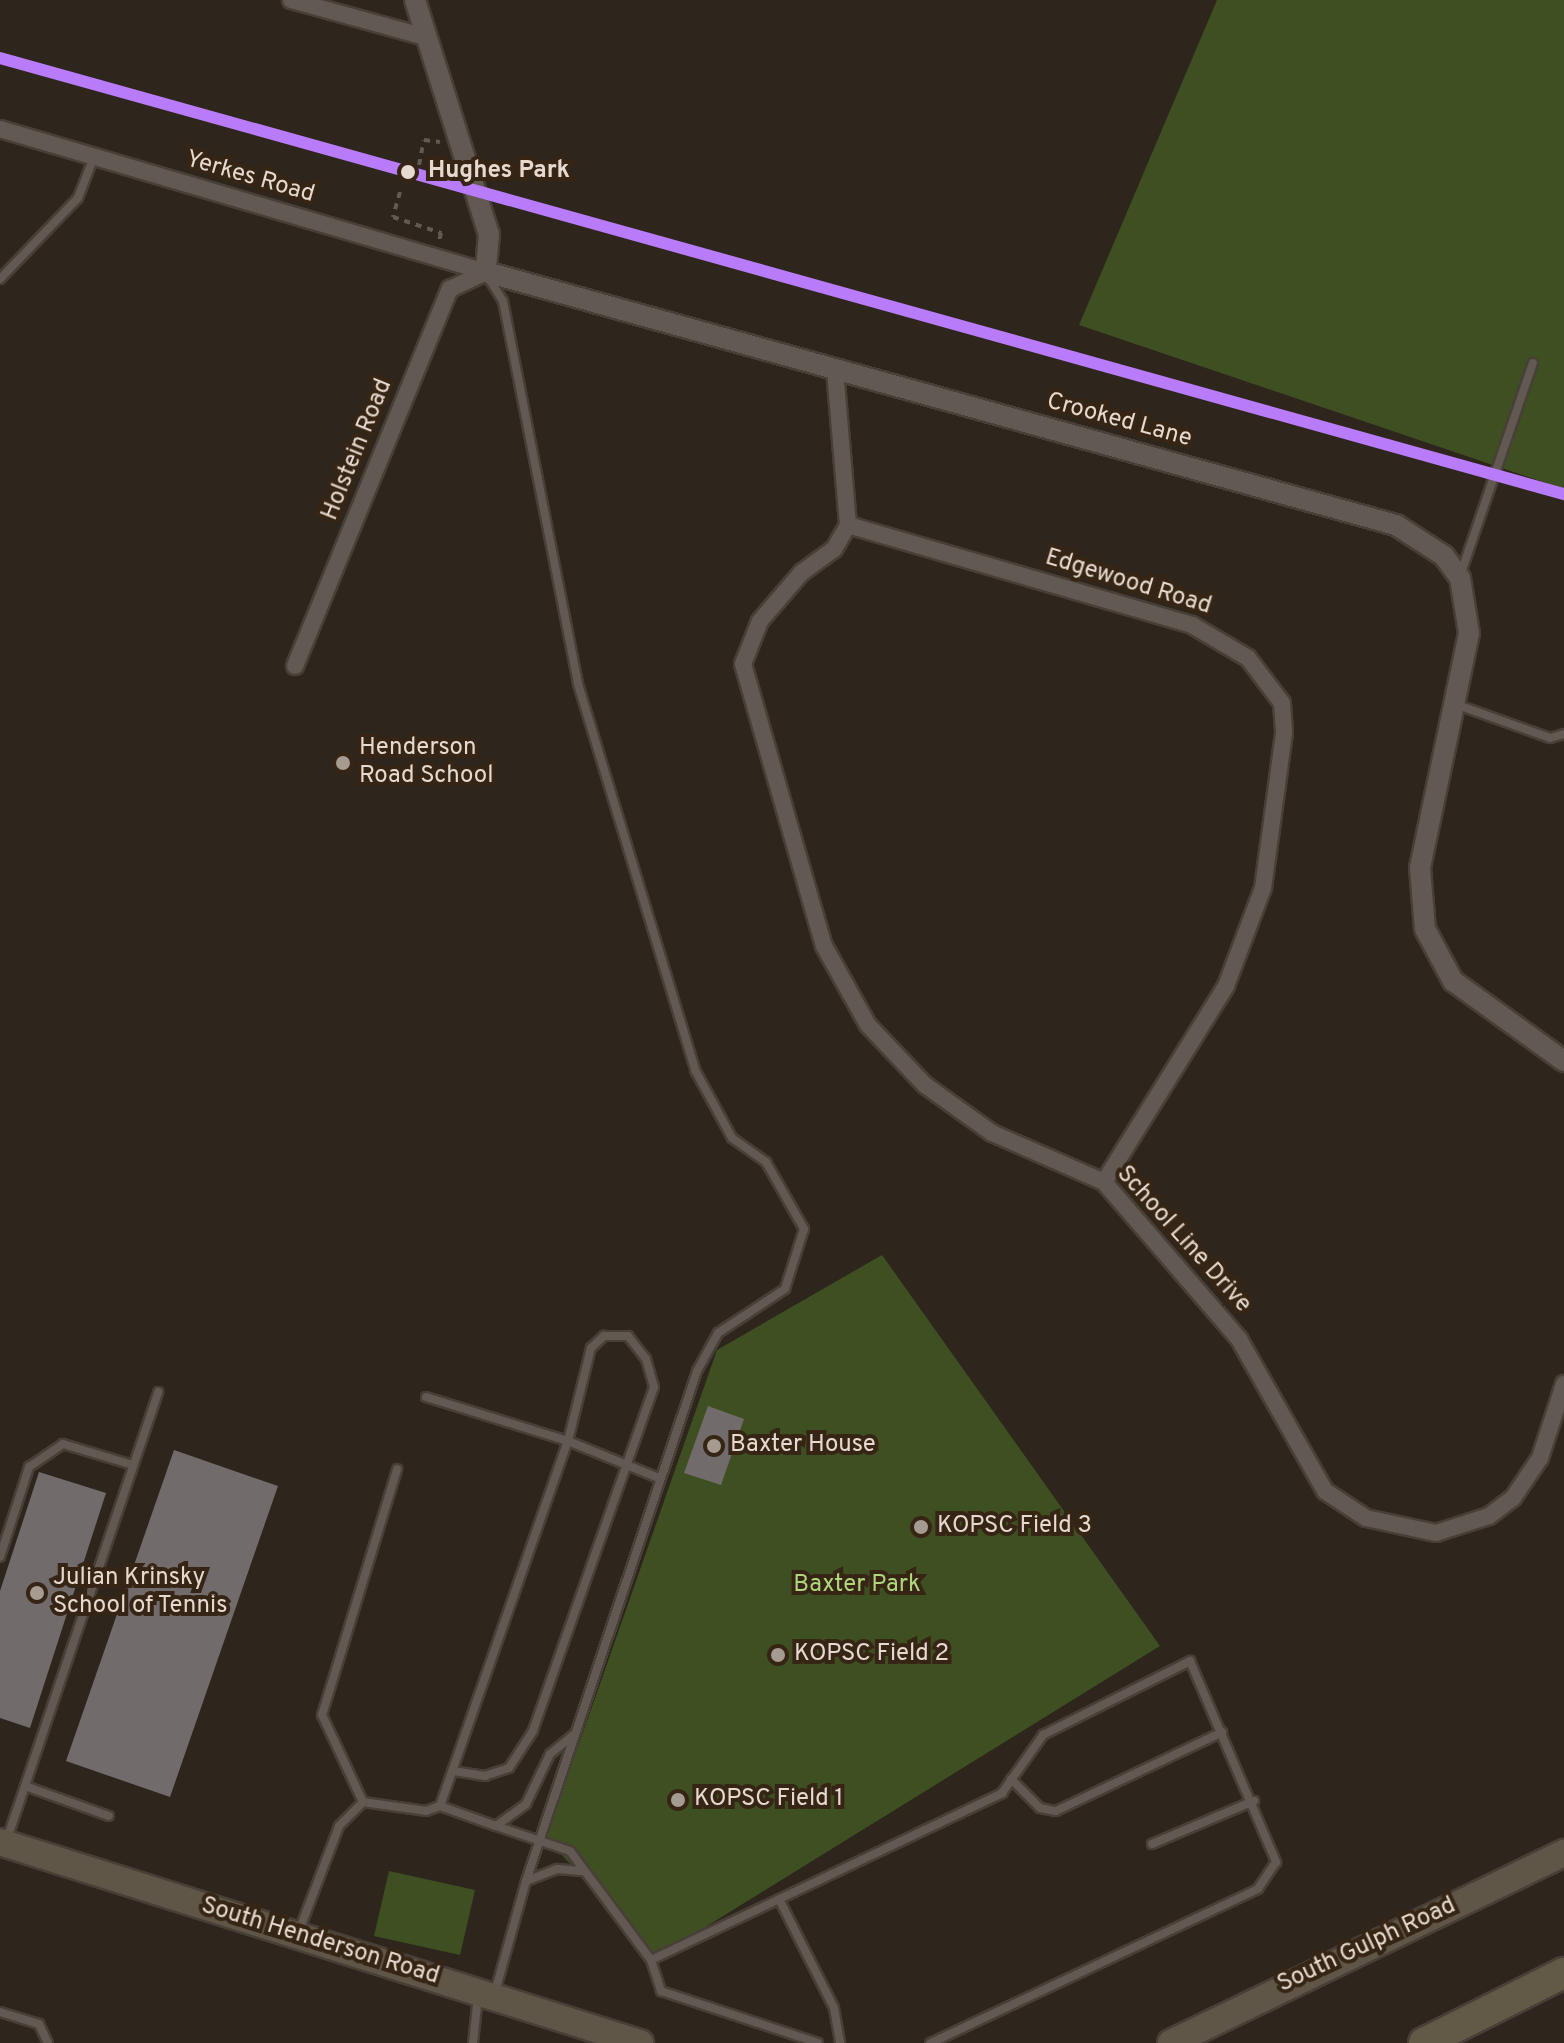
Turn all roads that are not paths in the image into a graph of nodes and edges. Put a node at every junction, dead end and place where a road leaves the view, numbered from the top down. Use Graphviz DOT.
graph roads {
  1 [pos="291,0"];
  2 [pos="415,0"];
  3 [pos="425,37"];
  4 [pos="0,129"];
  5 [pos="94,157"];
  6 [pos="486,272"];
  7 [pos="0,279"];
  8 [pos="1533,363"];
  9 [pos="835,370"];
  10 [pos="848,525"];
  11 [pos="1460,578"];
  12 [pos="295,666"];
  13 [pos="1454,704"];
  14 [pos="1564,734"];
  15 [pos="1564,1061"];
  16 [pos="1104,1182"];
  17 [pos="1564,1384"];
  18 [pos="158,1392"];
  19 [pos="426,1397"];
  20 [pos="568,1441"];
  21 [pos="133,1465"];
  22 [pos="624,1465"];
  23 [pos="397,1469"];
  24 [pos="661,1479"];
  25 [pos="0,1557"];
  26 [pos="1222,1732"];
  27 [pos="575,1733"];
  28 [pos="452,1771"];
  29 [pos="1011,1779"];
  30 [pos="25,1786"];
  31 [pos="1254,1801"];
  32 [pos="363,1802"];
  33 [pos="440,1806"];
  34 [pos="109,1816"];
  35 [pos="496,1826"];
  36 [pos="539,1840"];
  37 [pos="3,1843"];
  38 [pos="1152,1844"];
  39 [pos="1564,1853"];
  40 [pos="583,1871"];
  41 [pos="526,1881"];
  42 [pos="779,1899"];
  43 [pos="298,1935"];
  44 [pos="651,1960"];
  45 [pos="1564,1973"];
  46 [pos="486,1994"];
  47 [pos="0,2012"];
  48 [pos="48,2043"];
  49 [pos="473,2043"];
  50 [pos="640,2043"];
  51 [pos="818,2043"];
  52 [pos="840,2043"];
  53 [pos="930,2043"];
  54 [pos="1171,2043"];
  55 [pos="1424,2043"];
  1 -- 3 [label="street"];
  2 -- 3 [label="street"];
  3 -- 6 [label="street"];
  4 -- 5 [label="street, Yerkes Road"];
  5 -- 6 [label="street, Yerkes Road"];
  5 -- 7 [label="lane"];
  6 -- 9 [label="street, Crooked Lane"];
  6 -- 12 [label="street, Holstein Road"];
  6 -- 24 [label="lane"];
  8 -- 11 [label="lane"];
  9 -- 10 [label="street"];
  9 -- 11 [label="street, Crooked Lane"];
  10 -- 16 [label="street, School Line Drive"];
  10 -- 16 [label="street, Edgewood Road"];
  11 -- 13 [label="street"];
  13 -- 14 [label="lane"];
  13 -- 15 [label="street"];
  16 -- 17 [label="street, School Line Drive"];
  18 -- 21 [label="lane"];
  19 -- 20 [label="lane"];
  20 -- 22 [label="lane"];
  20 -- 22 [label="lane"];
  20 -- 28 [label="lane"];
  21 -- 25 [label="lane"];
  21 -- 30 [label="lane"];
  22 -- 24 [label="lane"];
  22 -- 28 [label="lane"];
  23 -- 32 [label="lane"];
  24 -- 27 [label="lane"];
  26 -- 29 [label="lane"];
  26 -- 29 [label="lane"];
  26 -- 31 [label="lane"];
  27 -- 35 [label="lane"];
  27 -- 36 [label="lane"];
  28 -- 33 [label="lane"];
  29 -- 42 [label="lane"];
  30 -- 34 [label="lane"];
  30 -- 37 [label="lane"];
  31 -- 38 [label="lane"];
  31 -- 53 [label="lane"];
  32 -- 33 [label="lane"];
  32 -- 43 [label="lane"];
  33 -- 35 [label="lane"];
  35 -- 36 [label="lane"];
  36 -- 40 [label="lane"];
  36 -- 41 [label="lane"];
  37 -- 43 [label="main road, South Henderson Road"];
  39 -- 54 [label="main road, South Gulph Road"];
  40 -- 41 [label="lane"];
  40 -- 44 [label="lane"];
  41 -- 46 [label="lane"];
  42 -- 44 [label="lane"];
  42 -- 52 [label="lane"];
  43 -- 46 [label="main road, South Henderson Road"];
  44 -- 51 [label="lane"];
  45 -- 55 [label="highway"];
  46 -- 49 [label="lane"];
  46 -- 50 [label="main road, South Henderson Road"];
  47 -- 48 [label="lane"];
}
